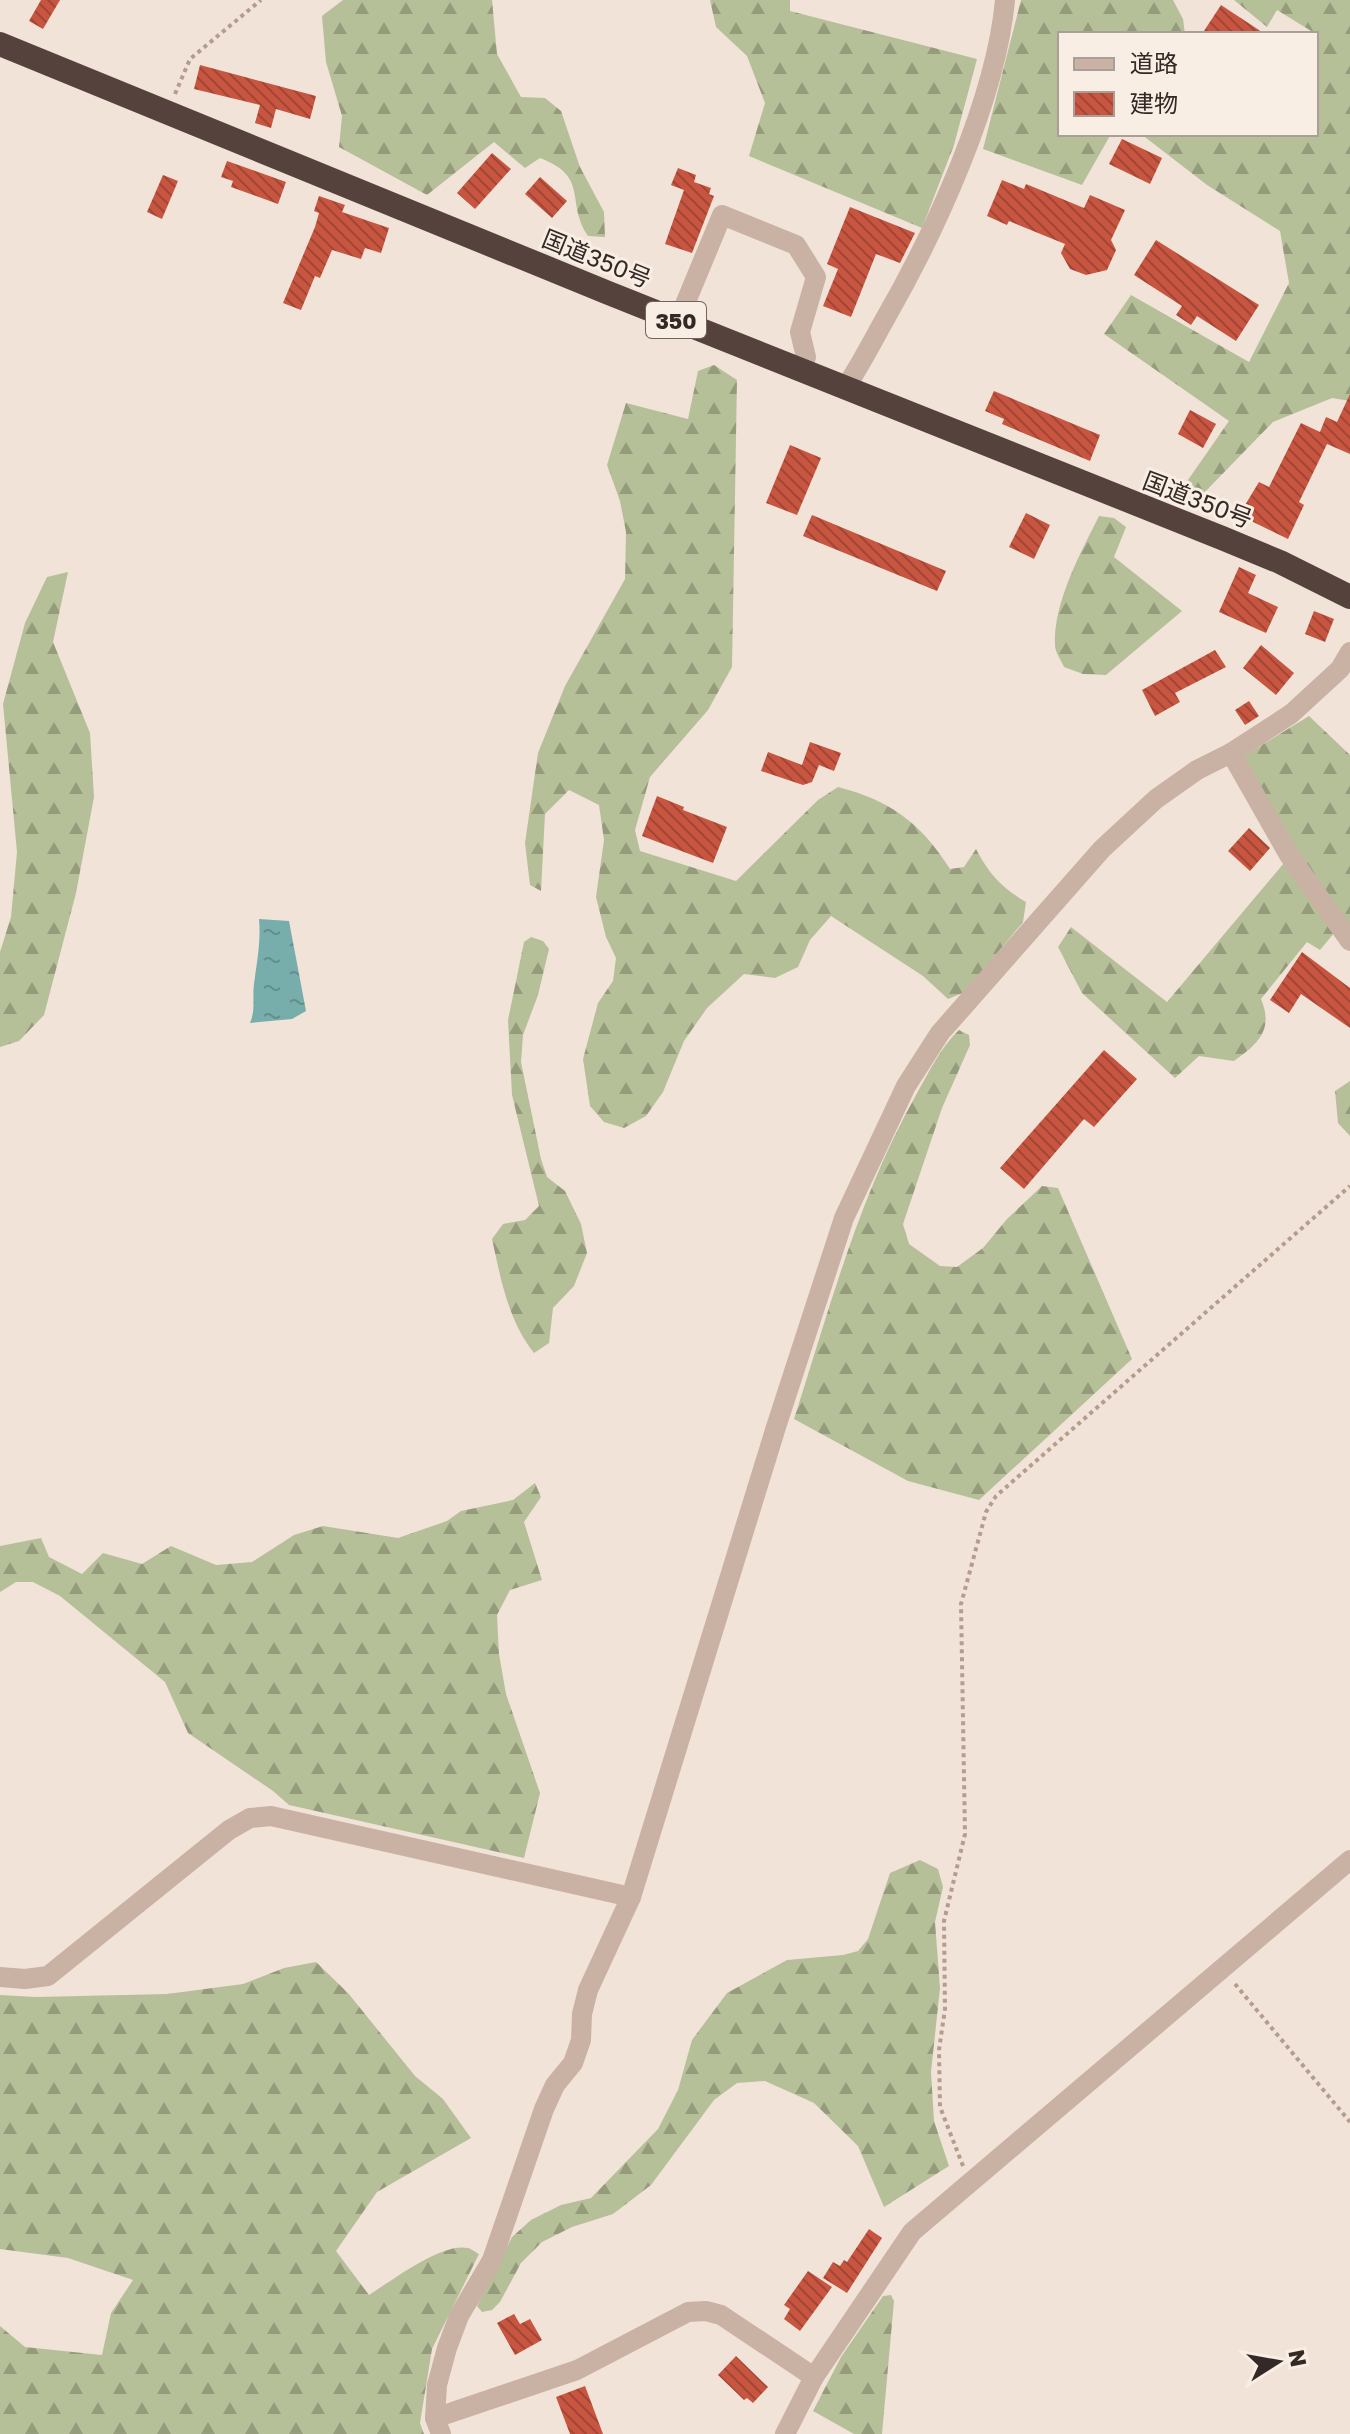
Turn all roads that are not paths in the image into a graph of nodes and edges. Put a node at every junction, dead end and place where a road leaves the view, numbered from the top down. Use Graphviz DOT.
graph roads {
  1 [pos="1005,0"];
  2 [pos="0,44"];
  3 [pos="678,321"];
  4 [pos="801,370"];
  5 [pos="845,388"];
  6 [pos="1350,597"];
  7 [pos="1350,652"];
  8 [pos="1231,753"];
  9 [pos="1350,941"];
  10 [pos="1350,1860"];
  11 [pos="631,1897"];
  12 [pos="0,1977"];
  13 [pos="814,2377"];
  14 [pos="438,2426"];
  15 [pos="785,2434"];
  1 -- 5 [label="street"];
  2 -- 3 [label="highway, 国道350号 / 350"];
  3 -- 4 [label="highway, 国道350号 / 350"];
  3 -- 4 [label="street"];
  4 -- 5 [label="highway, 国道350号 / 350"];
  5 -- 6 [label="highway, 国道350号 / 350"];
  7 -- 8 [label="street"];
  8 -- 9 [label="street"];
  8 -- 11 [label="street"];
  10 -- 13 [label="street"];
  11 -- 12 [label="street"];
  11 -- 14 [label="street"];
  13 -- 14 [label="street"];
  13 -- 15 [label="street"];
}
